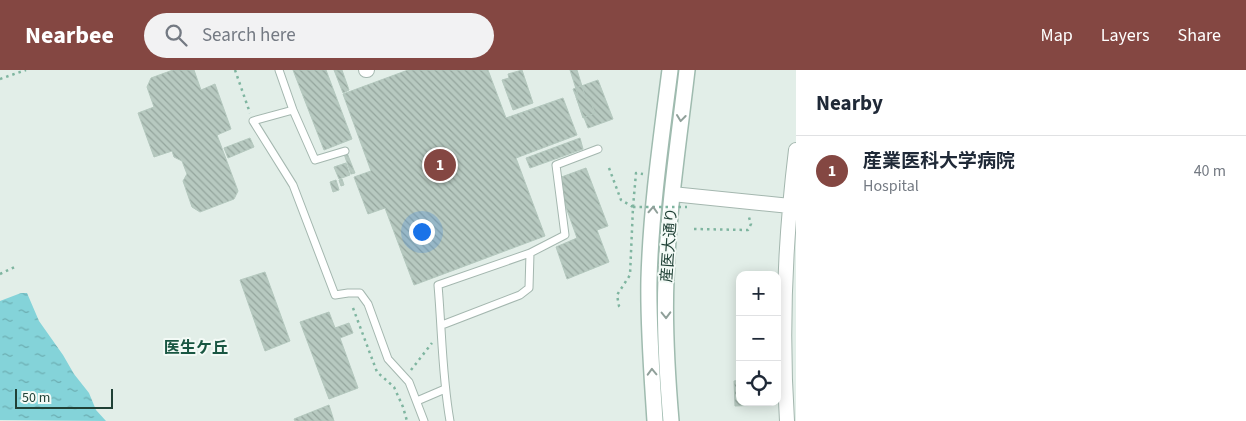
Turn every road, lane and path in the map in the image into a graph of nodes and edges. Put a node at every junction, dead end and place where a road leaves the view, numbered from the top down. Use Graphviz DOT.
graph roads {
  1 [pos="26,70"];
  2 [pos="235,70"];
  3 [pos="279,70"];
  4 [pos="670,70"];
  5 [pos="687,70"];
  6 [pos="0,79"];
  7 [pos="293,110"];
  8 [pos="253,121"];
  9 [pos="598,149"];
  10 [pos="345,150"];
  11 [pos="796,150"];
  12 [pos="609,168"];
  13 [pos="645,174"];
  14 [pos="672,194"];
  15 [pos="633,206"];
  16 [pos="790,206"];
  17 [pos="696,208"];
  18 [pos="747,213"];
  19 [pos="694,229"];
  20 [pos="530,253"];
  21 [pos="17,266"];
  22 [pos="0,274"];
  23 [pos="790,286"];
  24 [pos="622,310"];
  25 [pos="442,325"];
  26 [pos="436,337"];
  27 [pos="405,377"];
  28 [pos="790,378"];
  29 [pos="394,387"];
  30 [pos="445,389"];
  31 [pos="417,401"];
  32 [pos="424,421"];
  33 [pos="450,421"];
  34 [pos="655,421"];
  35 [pos="670,421"];
  36 [pos="787,421"];
  1 -- 6 [label="path"];
  2 -- 8 [label="path"];
  3 -- 7 [label="lane"];
  34 -- 4 [label="street, 産医大通り, one-way"];
  5 -- 14 [label="street, 産医大通り, one-way"];
  7 -- 8 [label="lane"];
  7 -- 10 [label="lane"];
  8 -- 27 [label="lane"];
  9 -- 20 [label="lane"];
  11 -- 16 [label="street"];
  12 -- 15 [label="path"];
  13 -- 15 [label="path"];
  14 -- 16 [label="street"];
  14 -- 35 [label="street, 産医大通り, one-way"];
  15 -- 17 [label="path, bridge"];
  15 -- 24 [label="path"];
  16 -- 23 [label="street"];
  18 -- 19 [label="path"];
  20 -- 25 [label="lane"];
  20 -- 25 [label="lane"];
  21 -- 22 [label="path"];
  23 -- 28 [label="street"];
  25 -- 30 [label="lane"];
  26 -- 27 [label="path"];
  27 -- 29 [label="path"];
  27 -- 31 [label="lane"];
  28 -- 36 [label="street"];
  30 -- 31 [label="lane"];
  30 -- 33 [label="lane"];
  31 -- 32 [label="lane"];
}
